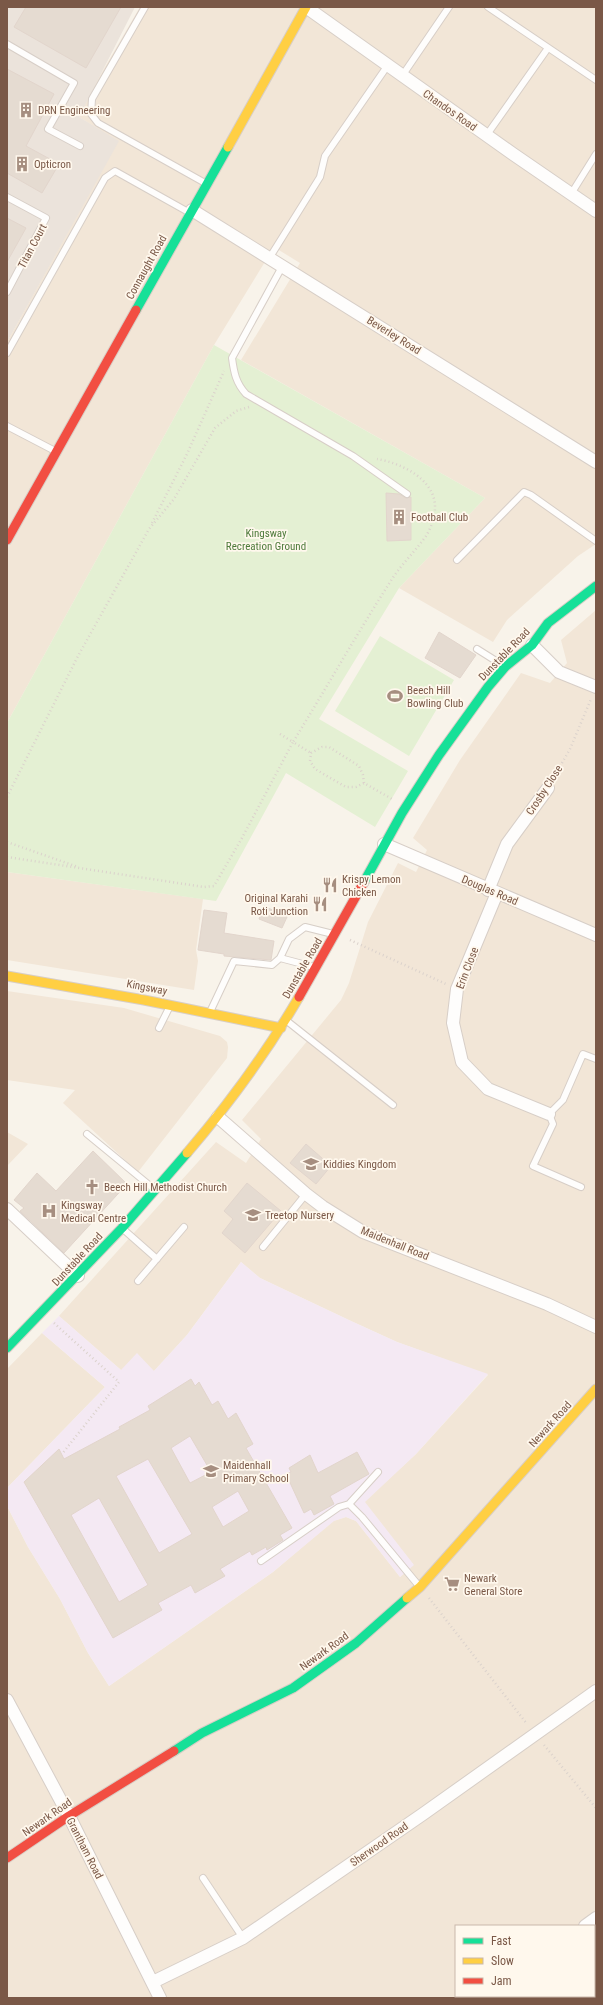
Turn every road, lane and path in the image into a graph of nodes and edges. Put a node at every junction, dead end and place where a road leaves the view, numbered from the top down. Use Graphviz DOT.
graph roads {
  1 [pos="145,7"];
  2 [pos="306,7"];
  3 [pos="448,7"];
  4 [pos="488,7"];
  5 [pos="7,44"];
  6 [pos="548,48"];
  7 [pos="388,66"];
  8 [pos="402,76"];
  9 [pos="596,80"];
  10 [pos="486,136"];
  11 [pos="80,146"];
  12 [pos="596,154"];
  13 [pos="206,184"];
  14 [pos="571,194"];
  15 [pos="7,197"];
  16 [pos="596,211"];
  17 [pos="191,212"];
  18 [pos="270,257"];
  19 [pos="283,265"];
  20 [pos="7,292"];
  21 [pos="7,354"];
  22 [pos="232,358"];
  23 [pos="263,404"];
  24 [pos="7,426"];
  25 [pos="56,452"];
  26 [pos="375,459"];
  27 [pos="596,462"];
  28 [pos="407,494"];
  29 [pos="149,529"];
  30 [pos="7,540"];
  31 [pos="596,541"];
  32 [pos="457,560"];
  33 [pos="596,586"];
  34 [pos="532,645"];
  35 [pos="477,649"];
  36 [pos="505,667"];
  37 [pos="596,687"];
  38 [pos="280,734"];
  39 [pos="293,742"];
  40 [pos="311,753"];
  41 [pos="364,783"];
  42 [pos="548,788"];
  43 [pos="7,797"];
  44 [pos="396,801"];
  45 [pos="7,842"];
  46 [pos="384,844"];
  47 [pos="7,857"];
  48 [pos="82,868"];
  49 [pos="493,892"];
  50 [pos="336,934"];
  51 [pos="596,935"];
  52 [pos="280,958"];
  53 [pos="316,967"];
  54 [pos="7,976"];
  55 [pos="457,989"];
  56 [pos="171,1004"];
  57 [pos="210,1012"];
  58 [pos="283,1024"];
  59 [pos="159,1028"];
  60 [pos="596,1059"];
  61 [pos="393,1105"];
  62 [pos="549,1114"];
  63 [pos="218,1117"];
  64 [pos="87,1134"];
  65 [pos="581,1187"];
  66 [pos="155,1190"];
  67 [pos="306,1194"];
  68 [pos="7,1209"];
  69 [pos="184,1227"];
  70 [pos="122,1228"];
  71 [pos="263,1247"];
  72 [pos="156,1259"];
  73 [pos="78,1276"];
  74 [pos="138,1281"];
  75 [pos="52,1322"];
  76 [pos="596,1327"];
  77 [pos="7,1348"];
  78 [pos="596,1389"];
  79 [pos="62,1454"];
  80 [pos="378,1472"];
  81 [pos="349,1504"];
  82 [pos="261,1561"];
  83 [pos="420,1587"];
  84 [pos="596,1691"];
  85 [pos="7,1700"];
  86 [pos="535,1734"];
  87 [pos="596,1808"];
  88 [pos="69,1816"];
  89 [pos="7,1858"];
  90 [pos="203,1878"];
  91 [pos="596,1918"];
  92 [pos="586,1925"];
  93 [pos="243,1938"];
  94 [pos="154,1982"];
  95 [pos="160,1998"];
  1 -- 13 [label="lane"];
  2 -- 7 [label="street, Chandos Road"];
  2 -- 13 [label="street, Connaught Road"];
  3 -- 8 [label="lane"];
  4 -- 6 [label="lane"];
  5 -- 11 [label="lane"];
  6 -- 9 [label="lane"];
  6 -- 10 [label="lane"];
  7 -- 8 [label="street, Chandos Road"];
  7 -- 18 [label="lane"];
  8 -- 10 [label="street, Chandos Road"];
  10 -- 14 [label="street, Chandos Road"];
  12 -- 14 [label="lane"];
  13 -- 17 [label="street, Connaught Road"];
  14 -- 16 [label="street, Chandos Road"];
  15 -- 20 [label="lane, Titan Court"];
  17 -- 18 [label="street, Beverley Road"];
  17 -- 21 [label="lane"];
  17 -- 25 [label="street, Connaught Road"];
  18 -- 19 [label="street, Beverley Road"];
  19 -- 22 [label="lane"];
  19 -- 27 [label="street, Beverley Road"];
  22 -- 23 [label="lane"];
  22 -- 29 [label="path"];
  23 -- 28 [label="lane"];
  23 -- 29 [label="path"];
  24 -- 25 [label="lane"];
  25 -- 30 [label="street, Connaught Road"];
  26 -- 39 [label="path"];
  29 -- 43 [label="path"];
  31 -- 32 [label="lane"];
  33 -- 34 [label="street, Dunstable Road"];
  34 -- 36 [label="street, Dunstable Road"];
  34 -- 37 [label="street"];
  35 -- 36 [label="lane"];
  36 -- 46 [label="street, Dunstable Road"];
  37 -- 42 [label="path, Crosby Close"];
  38 -- 39 [label="path"];
  39 -- 40 [label="path"];
  39 -- 48 [label="path"];
  40 -- 41 [label="path"];
  40 -- 41 [label="path"];
  41 -- 44 [label="path"];
  42 -- 49 [label="street, Crosby Close"];
  45 -- 48 [label="path"];
  46 -- 49 [label="street, Douglas Road"];
  46 -- 50 [label="street, Dunstable Road"];
  47 -- 48 [label="path"];
  49 -- 51 [label="street, Douglas Road"];
  49 -- 55 [label="street, Erin Close"];
  50 -- 52 [label="lane"];
  50 -- 53 [label="street, Dunstable Road"];
  50 -- 55 [label="path"];
  52 -- 53 [label="lane"];
  52 -- 57 [label="lane"];
  53 -- 58 [label="street, Dunstable Road"];
  54 -- 56 [label="street, Kingsway"];
  55 -- 62 [label="street, Erin Close"];
  56 -- 57 [label="street, Kingsway"];
  56 -- 59 [label="lane"];
  57 -- 58 [label="street, Kingsway"];
  58 -- 61 [label="lane"];
  58 -- 63 [label="street, Dunstable Road"];
  60 -- 62 [label="lane"];
  62 -- 65 [label="lane"];
  63 -- 66 [label="street, Dunstable Road"];
  63 -- 67 [label="street, Maidenhall Road"];
  64 -- 66 [label="lane"];
  66 -- 70 [label="street, Dunstable Road"];
  67 -- 71 [label="lane"];
  67 -- 76 [label="street, Maidenhall Road"];
  68 -- 73 [label="street"];
  69 -- 72 [label="lane"];
  70 -- 72 [label="lane"];
  70 -- 73 [label="street, Dunstable Road"];
  72 -- 74 [label="lane"];
  73 -- 77 [label="street, Dunstable Road"];
  75 -- 79 [label="path"];
  78 -- 83 [label="street, Newark Road"];
  80 -- 81 [label="lane"];
  81 -- 82 [label="lane"];
  81 -- 83 [label="lane"];
  83 -- 86 [label="path"];
  83 -- 88 [label="street, Newark Road"];
  84 -- 86 [label="street, Sherwood Road"];
  85 -- 88 [label="street, Grantham Road"];
  86 -- 87 [label="path"];
  86 -- 93 [label="street, Sherwood Road"];
  88 -- 89 [label="street, Newark Road"];
  88 -- 94 [label="street, Grantham Road"];
  90 -- 93 [label="lane"];
  91 -- 92 [label="street"];
  93 -- 94 [label="street, Sherwood Road"];
  94 -- 95 [label="street, Grantham Road"];
}
